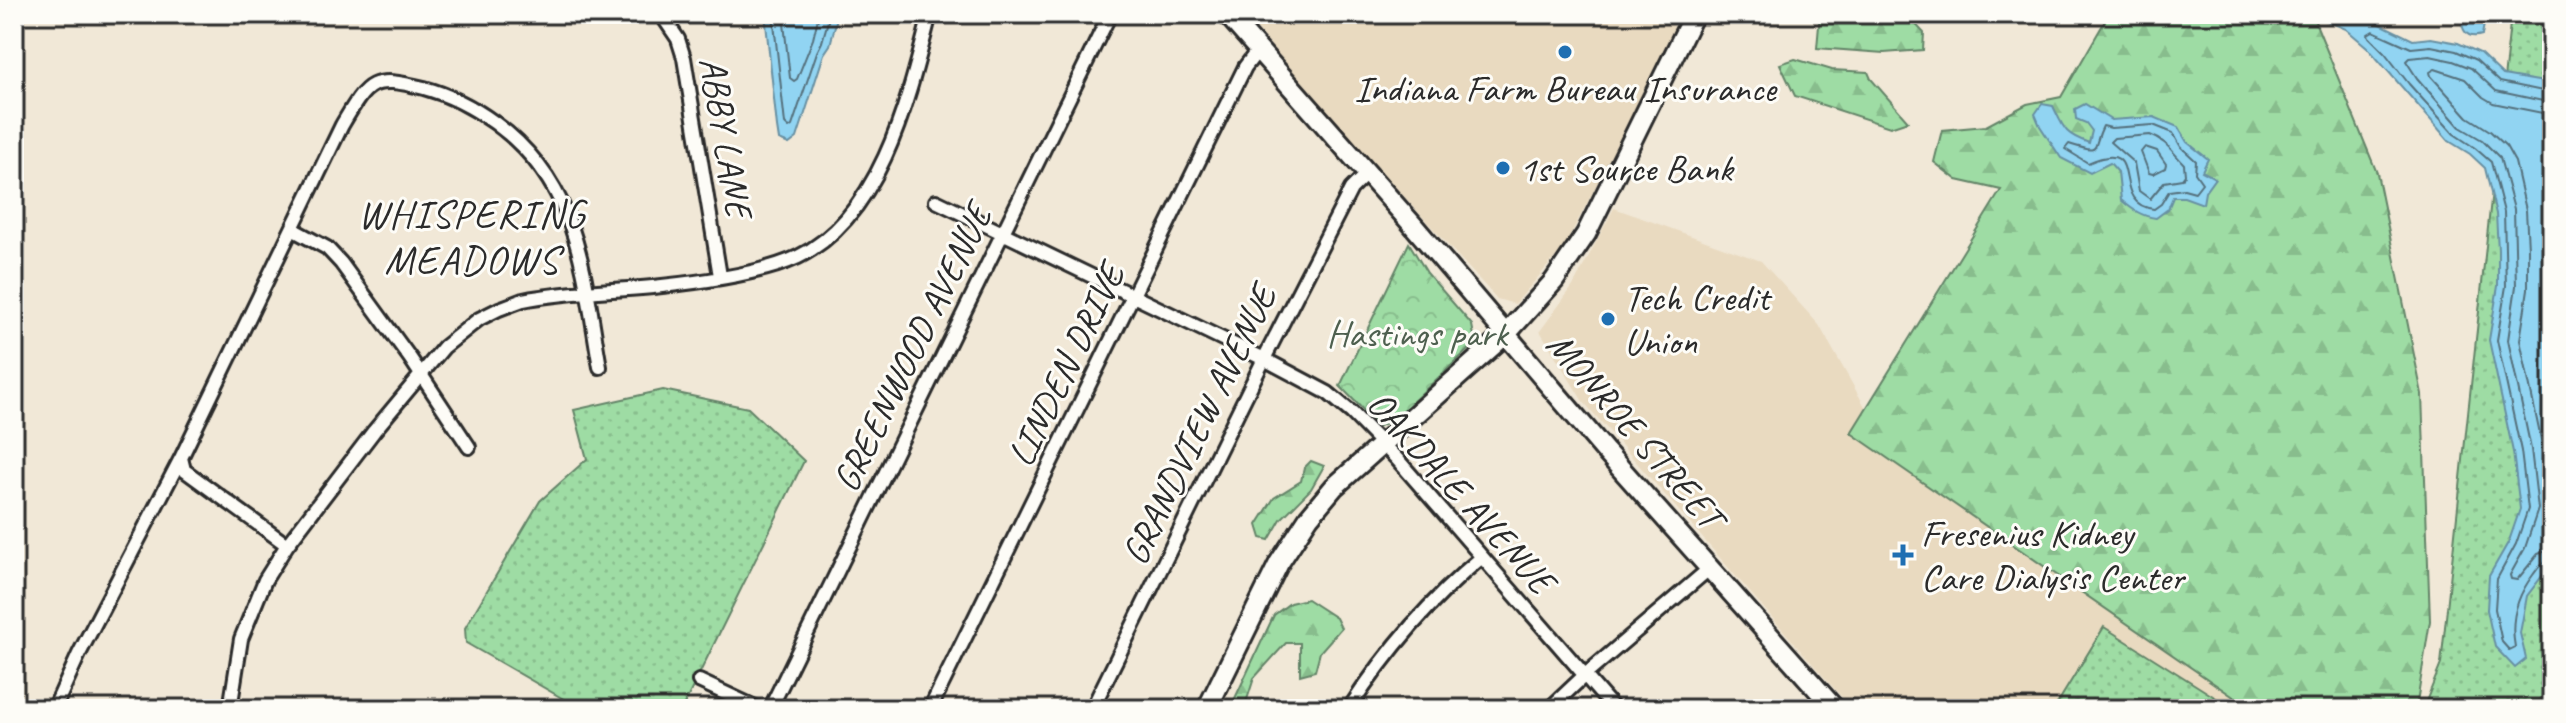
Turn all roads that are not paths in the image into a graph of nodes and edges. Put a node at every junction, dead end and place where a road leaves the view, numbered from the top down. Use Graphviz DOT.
graph roads {
  1 [pos="661,14"];
  2 [pos="930,14"];
  3 [pos="1110,14"];
  4 [pos="1227,14"];
  5 [pos="1694,14"];
  6 [pos="1258,50"];
  7 [pos="1367,173"];
  8 [pos="936,201"];
  9 [pos="292,229"];
  10 [pos="1002,233"];
  11 [pos="720,276"];
  12 [pos="587,293"];
  13 [pos="1133,297"];
  14 [pos="1506,334"];
  15 [pos="1264,359"];
  16 [pos="600,367"];
  17 [pos="421,376"];
  18 [pos="1382,445"];
  19 [pos="469,447"];
  20 [pos="181,458"];
  21 [pos="287,545"];
  22 [pos="1482,557"];
  23 [pos="1710,568"];
  24 [pos="1585,675"];
  25 [pos="699,681"];
  26 [pos="54,709"];
  27 [pos="230,709"];
  28 [pos="759,709"];
  29 [pos="770,709"];
  30 [pos="930,709"];
  31 [pos="1092,709"];
  32 [pos="1207,709"];
  33 [pos="1349,709"];
  34 [pos="1549,709"];
  35 [pos="1614,709"];
  36 [pos="1835,709"];
  1 -- 11 [label="street, ABBY LANE"];
  2 -- 11 [label="street"];
  3 -- 10 [label="street, GREENWOOD AVENUE"];
  4 -- 6 [label="main road, MONROE STREET"];
  5 -- 14 [label="main road"];
  6 -- 7 [label="main road, MONROE STREET"];
  6 -- 13 [label="street, LINDEN DRIVE"];
  7 -- 14 [label="main road, MONROE STREET"];
  7 -- 15 [label="street, GRANDVIEW AVENUE"];
  8 -- 10 [label="street, OAKDALE AVENUE"];
  9 -- 12 [label="street"];
  9 -- 17 [label="street"];
  9 -- 20 [label="street"];
  10 -- 13 [label="street, OAKDALE AVENUE"];
  10 -- 29 [label="street, GREENWOOD AVENUE"];
  11 -- 12 [label="street"];
  12 -- 16 [label="street"];
  12 -- 17 [label="street"];
  13 -- 15 [label="street, OAKDALE AVENUE"];
  13 -- 30 [label="street, LINDEN DRIVE"];
  14 -- 18 [label="main road"];
  14 -- 23 [label="main road, MONROE STREET"];
  15 -- 18 [label="street, OAKDALE AVENUE"];
  15 -- 31 [label="street, GRANDVIEW AVENUE"];
  17 -- 19 [label="street"];
  17 -- 21 [label="street"];
  18 -- 22 [label="street, OAKDALE AVENUE"];
  18 -- 32 [label="main road"];
  20 -- 21 [label="street"];
  20 -- 26 [label="street"];
  21 -- 27 [label="street"];
  22 -- 24 [label="street, OAKDALE AVENUE"];
  22 -- 33 [label="street"];
  23 -- 24 [label="street"];
  23 -- 36 [label="main road, MONROE STREET"];
  24 -- 34 [label="street"];
  24 -- 35 [label="street, OAKDALE AVENUE"];
  25 -- 28 [label="street"];
}
